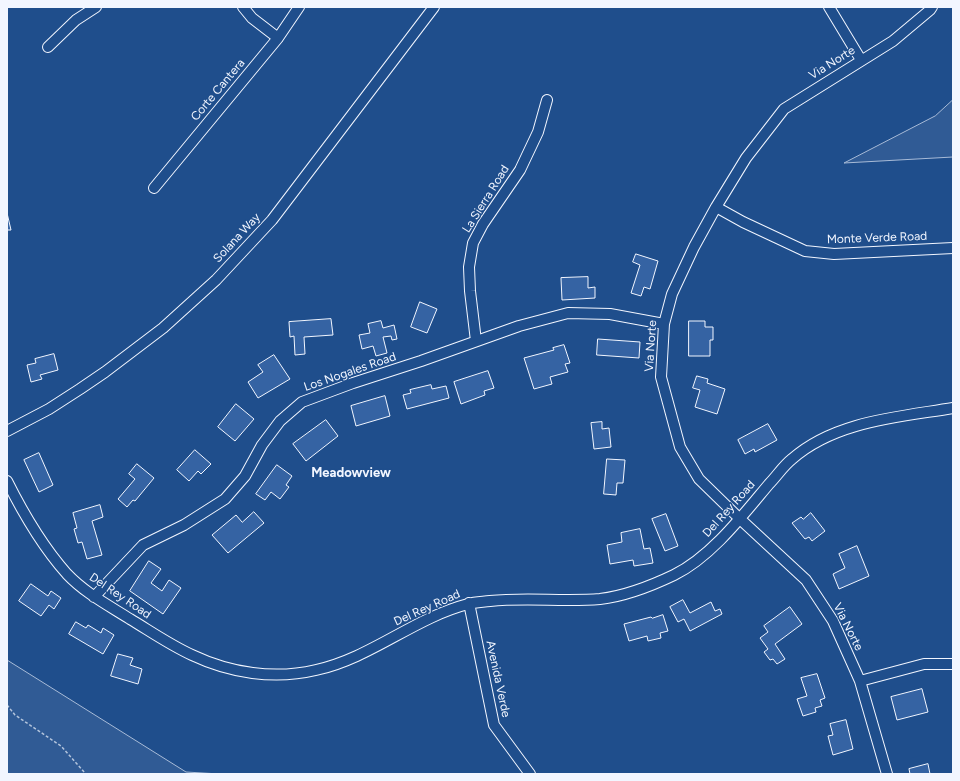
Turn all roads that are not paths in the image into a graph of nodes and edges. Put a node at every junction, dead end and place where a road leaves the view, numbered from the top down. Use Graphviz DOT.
graph roads {
  1 [pos="96,7"];
  2 [pos="243,7"];
  3 [pos="299,7"];
  4 [pos="434,7"];
  5 [pos="829,7"];
  6 [pos="932,7"];
  7 [pos="278,38"];
  8 [pos="48,47"];
  9 [pos="861,60"];
  10 [pos="547,100"];
  11 [pos="154,188"];
  12 [pos="716,207"];
  13 [pos="953,248"];
  14 [pos="664,324"];
  15 [pos="476,341"];
  16 [pos="953,408"];
  17 [pos="7,431"];
  18 [pos="7,481"];
  19 [pos="739,518"];
  20 [pos="94,597"];
  21 [pos="469,603"];
  22 [pos="953,664"];
  23 [pos="860,681"];
  24 [pos="530,774"];
  25 [pos="887,774"];
  1 -- 8 [label="street"];
  2 -- 7 [label="street"];
  3 -- 7 [label="street, Corte Cantera"];
  4 -- 17 [label="street, Solana Way"];
  5 -- 9 [label="street"];
  6 -- 9 [label="street, Via Norte"];
  7 -- 11 [label="street, Corte Cantera"];
  9 -- 12 [label="street, Via Norte"];
  10 -- 15 [label="street, La Sierra Road"];
  12 -- 13 [label="street, Monte Verde Road"];
  12 -- 14 [label="street, Via Norte"];
  14 -- 15 [label="street, Los Nogales Road"];
  14 -- 19 [label="street, Via Norte"];
  15 -- 20 [label="street, Los Nogales Road"];
  16 -- 19 [label="street, Del Rey Road"];
  18 -- 20 [label="street, Del Rey Road"];
  19 -- 21 [label="street, Del Rey Road"];
  19 -- 23 [label="street, Via Norte"];
  20 -- 21 [label="street, Del Rey Road"];
  21 -- 24 [label="street, Avenida Verde"];
  22 -- 23 [label="street"];
  23 -- 25 [label="street, Via Norte"];
}
